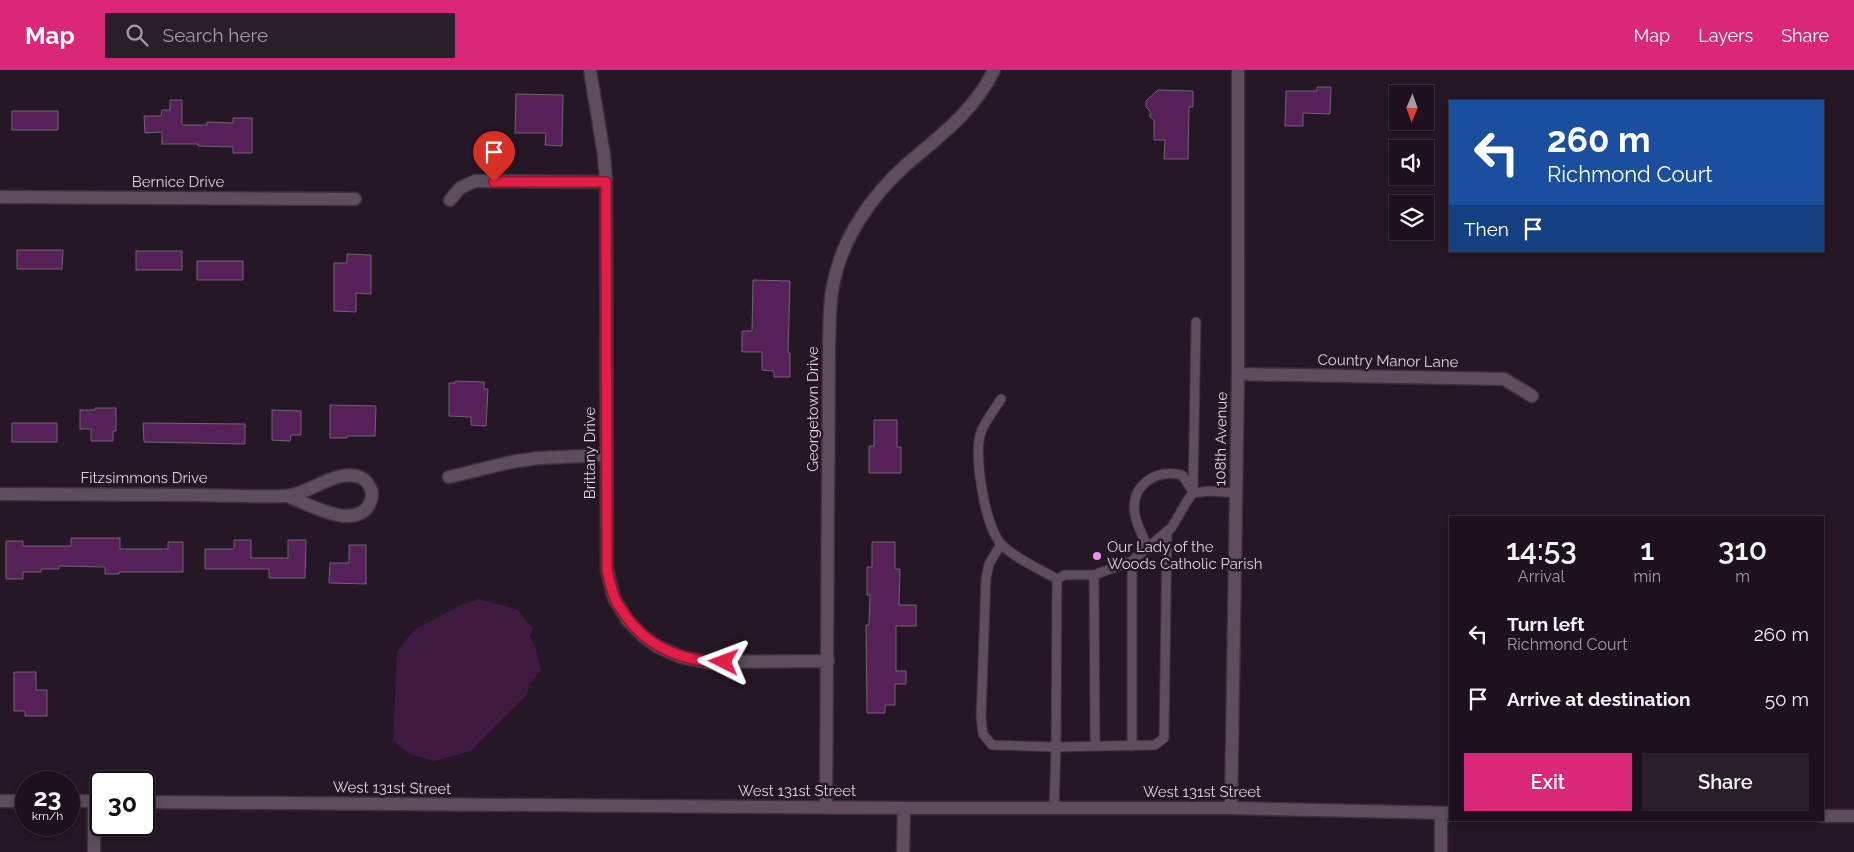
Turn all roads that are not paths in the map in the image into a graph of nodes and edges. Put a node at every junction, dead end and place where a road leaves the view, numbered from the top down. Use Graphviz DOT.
graph roads {
  1 [pos="590,70"];
  2 [pos="994,70"];
  3 [pos="1238,70"];
  4 [pos="606,182"];
  5 [pos="0,197"];
  6 [pos="355,199"];
  7 [pos="450,200"];
  8 [pos="1196,322"];
  9 [pos="1238,374"];
  10 [pos="1532,396"];
  11 [pos="1001,399"];
  12 [pos="606,455"];
  13 [pos="449,477"];
  14 [pos="1193,493"];
  15 [pos="1236,493"];
  16 [pos="0,494"];
  17 [pos="288,496"];
  18 [pos="1167,532"];
  19 [pos="1001,544"];
  20 [pos="1148,548"];
  21 [pos="1132,561"];
  22 [pos="1094,575"];
  23 [pos="1057,579"];
  24 [pos="828,661"];
  25 [pos="1095,746"];
  26 [pos="1132,746"];
  27 [pos="1056,747"];
  28 [pos="0,801"];
  29 [pos="15,801"];
  30 [pos="155,802"];
  31 [pos="826,807"];
  32 [pos="904,808"];
  33 [pos="1054,808"];
  34 [pos="1231,808"];
  35 [pos="1445,813"];
  36 [pos="1824,816"];
  37 [pos="1854,816"];
  38 [pos="95,836"];
  39 [pos="94,852"];
  40 [pos="904,852"];
  41 [pos="1441,852"];
  1 -- 4 [label="street, Brittany Drive"];
  2 -- 24 [label="street, Georgetown Drive"];
  3 -- 9 [label="street, 108th Avenue"];
  4 -- 7 [label="street"];
  4 -- 12 [label="street, Brittany Drive"];
  5 -- 6 [label="street, Bernice Drive"];
  8 -- 14 [label="lane"];
  9 -- 10 [label="street, Country Manor Lane"];
  9 -- 15 [label="street, 108th Avenue"];
  11 -- 19 [label="lane"];
  12 -- 13 [label="street"];
  12 -- 24 [label="street, Brittany Drive"];
  14 -- 15 [label="lane"];
  14 -- 18 [label="lane"];
  14 -- 20 [label="lane"];
  15 -- 34 [label="street, 108th Avenue"];
  16 -- 17 [label="street, Fitzsimmons Drive"];
  17 -- 17 [label="street, Fitzsimmons Drive"];
  18 -- 20 [label="lane"];
  18 -- 26 [label="lane"];
  19 -- 23 [label="lane"];
  19 -- 27 [label="lane"];
  20 -- 21 [label="lane"];
  21 -- 22 [label="lane"];
  21 -- 26 [label="lane"];
  22 -- 23 [label="lane"];
  22 -- 25 [label="lane"];
  23 -- 27 [label="lane"];
  24 -- 31 [label="street, Georgetown Drive"];
  25 -- 26 [label="lane"];
  25 -- 27 [label="lane"];
  27 -- 33 [label="lane"];
  28 -- 29 [label="street"];
  30 -- 31 [label="street, West 131st Street"];
  31 -- 32 [label="street, West 131st Street"];
  32 -- 33 [label="street, West 131st Street"];
  32 -- 40 [label="street"];
  33 -- 34 [label="street, West 131st Street"];
  34 -- 35 [label="street, West 131st Street"];
  35 -- 41 [label="street"];
  36 -- 37 [label="street"];
  38 -- 39 [label="street"];
}
